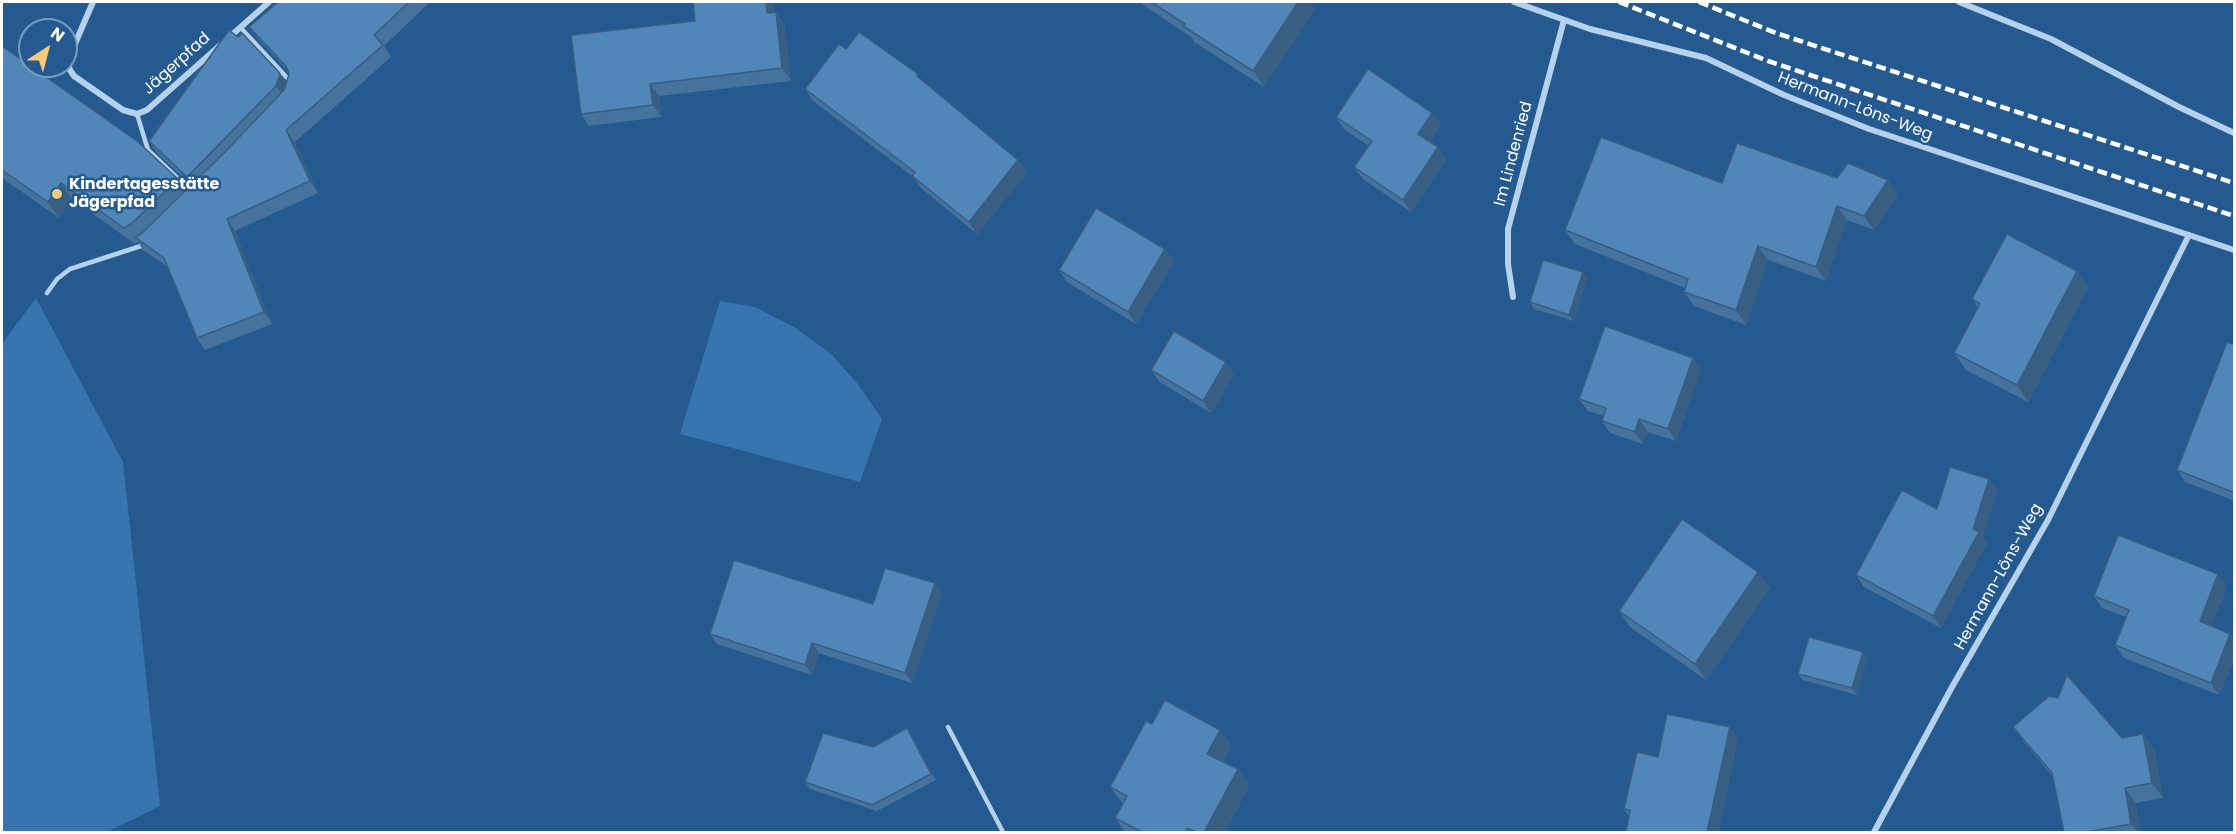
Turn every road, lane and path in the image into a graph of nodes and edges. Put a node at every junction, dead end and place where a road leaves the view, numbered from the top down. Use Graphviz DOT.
graph roads {
  1 [pos="93,2"];
  2 [pos="269,2"];
  3 [pos="1514,2"];
  4 [pos="1959,2"];
  5 [pos="1564,20"];
  6 [pos="240,27"];
  7 [pos="293,86"];
  8 [pos="137,114"];
  9 [pos="2235,133"];
  10 [pos="195,195"];
  11 [pos="2189,235"];
  12 [pos="146,243"];
  13 [pos="2235,250"];
  14 [pos="47,293"];
  15 [pos="1513,297"];
  16 [pos="948,727"];
  17 [pos="1003,832"];
  18 [pos="1874,832"];
  1 -- 8 [label="street, Jägerpfad"];
  2 -- 6 [label="street, Jägerpfad"];
  3 -- 5 [label="street, Hermann-Löns-Weg"];
  4 -- 9 [label="street"];
  5 -- 11 [label="street, Hermann-Löns-Weg"];
  5 -- 15 [label="street, Im Lindenried"];
  6 -- 7 [label="lane"];
  6 -- 8 [label="street, Jägerpfad"];
  8 -- 10 [label="lane"];
  11 -- 13 [label="street, Hermann-Löns-Weg"];
  11 -- 18 [label="street, Hermann-Löns-Weg"];
  12 -- 14 [label="lane"];
  16 -- 17 [label="lane"];
}
